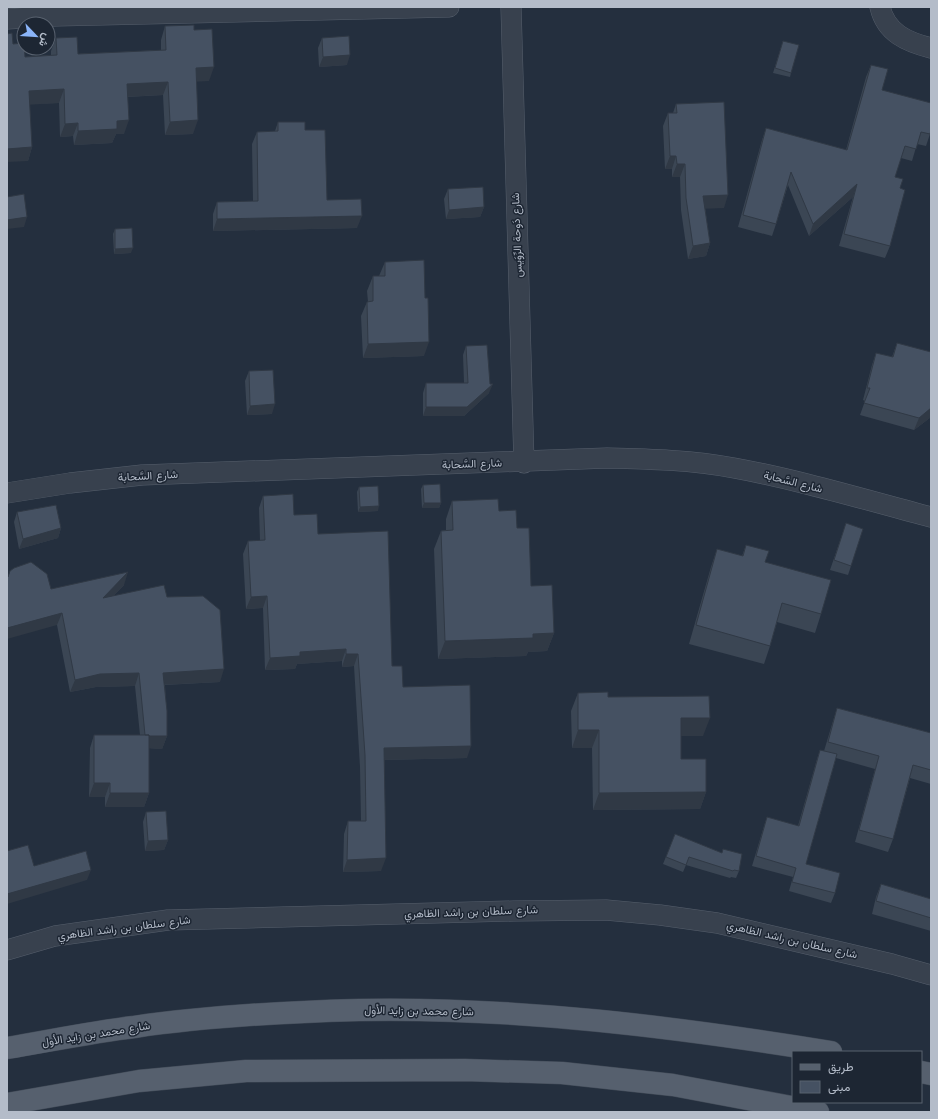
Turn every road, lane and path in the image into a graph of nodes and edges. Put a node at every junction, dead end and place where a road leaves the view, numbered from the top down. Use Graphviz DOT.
graph roads {
  1 [pos="449,7"];
  2 [pos="511,7"];
  3 [pos="880,7"];
  4 [pos="7,19"];
  5 [pos="931,48"];
  6 [pos="524,463"];
  7 [pos="7,493"];
  8 [pos="931,517"];
  9 [pos="7,950"];
  10 [pos="931,975"];
  11 [pos="7,1048"];
  12 [pos="825,1051"];
  13 [pos="7,1104"];
  14 [pos="818,1112"];
  1 -- 4 [label="street"];
  2 -- 6 [label="street, شارع دَوحة الرِّوَيس"];
  3 -- 5 [label="street"];
  6 -- 7 [label="street, شارع السَّحابة"];
  6 -- 8 [label="street, شارع السَّحابة"];
  9 -- 10 [label="street, شارع سلطان بن راشد الظاهري"];
  11 -- 12 [label="main road, شارع محمد بن زايد الأول"];
  13 -- 14 [label="main road"];
}
